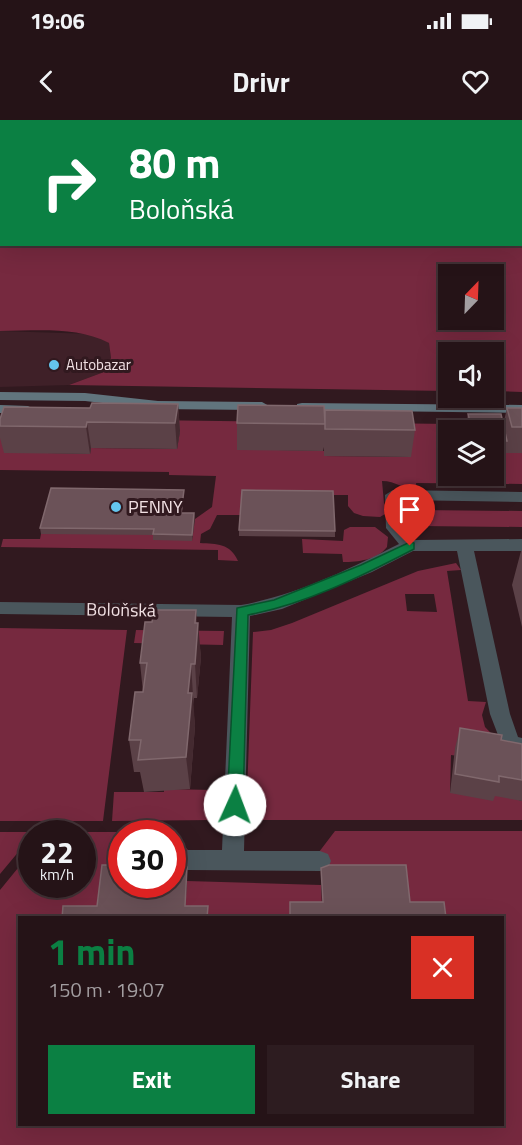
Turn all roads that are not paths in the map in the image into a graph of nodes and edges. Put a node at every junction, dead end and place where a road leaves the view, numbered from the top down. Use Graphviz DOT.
graph roads {
  1 [pos="0,396"];
  2 [pos="158,405"];
  3 [pos="0,409"];
  4 [pos="522,409"];
  5 [pos="522,497"];
  6 [pos="464,544"];
  7 [pos="522,545"];
  8 [pos="410,546"];
  9 [pos="0,608"];
  10 [pos="242,611"];
  11 [pos="522,746"];
  12 [pos="232,859"];
  13 [pos="188,860"];
  14 [pos="320,861"];
  1 -- 2 [label="street"];
  2 -- 3 [label="street"];
  2 -- 4 [label="street"];
  5 -- 8 [label="street"];
  6 -- 7 [label="street, Boloňská"];
  6 -- 8 [label="street, Boloňská"];
  6 -- 11 [label="street"];
  8 -- 10 [label="street, Boloňská"];
  9 -- 10 [label="street, Boloňská"];
  10 -- 12 [label="street"];
  12 -- 13 [label="street"];
  12 -- 14 [label="street"];
}
